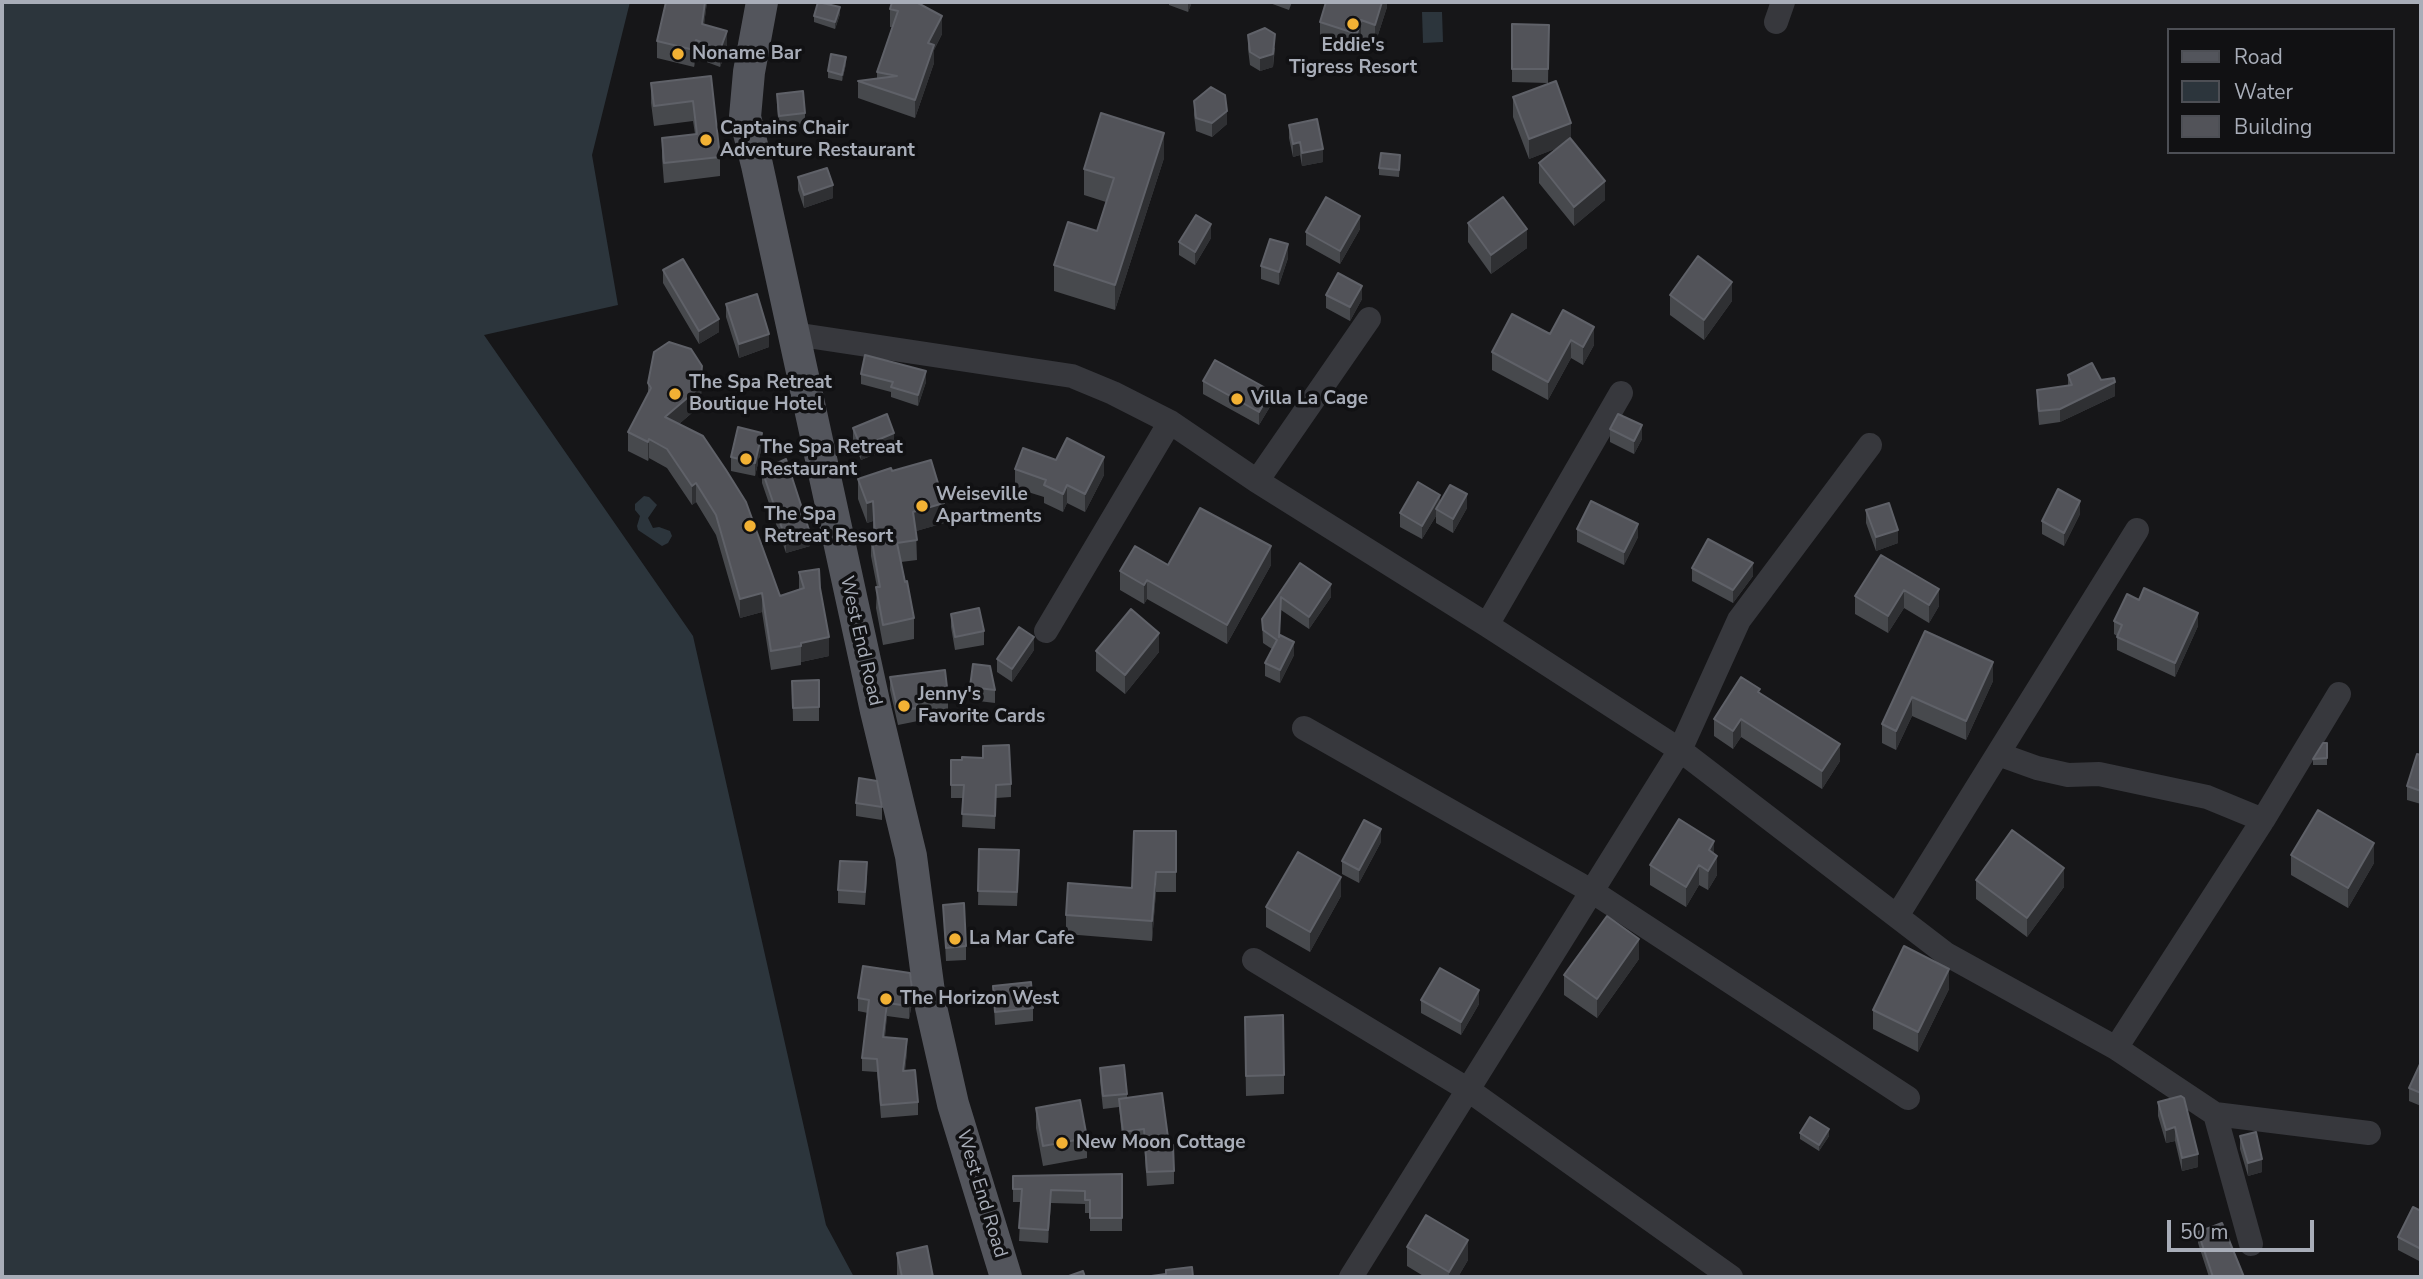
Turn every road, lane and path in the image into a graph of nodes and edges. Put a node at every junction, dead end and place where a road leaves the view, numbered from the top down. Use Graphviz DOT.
graph roads {
  1 [pos="762,2"];
  2 [pos="1369,319"];
  3 [pos="794,334"];
  4 [pos="1621,393"];
  5 [pos="1170,422"];
  6 [pos="1870,445"];
  7 [pos="1257,481"];
  8 [pos="2137,530"];
  9 [pos="1487,625"];
  10 [pos="1046,631"];
  11 [pos="2339,694"];
  12 [pos="1304,728"];
  13 [pos="1680,750"];
  14 [pos="1998,754"];
  15 [pos="2263,820"];
  16 [pos="1593,892"];
  17 [pos="1897,915"];
  18 [pos="1254,960"];
  19 [pos="2116,1048"];
  20 [pos="1467,1089"];
  21 [pos="1908,1098"];
  22 [pos="2216,1114"];
  23 [pos="2369,1133"];
  24 [pos="2252,1244"];
  25 [pos="1006,1277"];
  26 [pos="1351,1277"];
  27 [pos="1731,1277"];
  1 -- 3 [label="main road, West End Road"];
  2 -- 7 [label="street"];
  3 -- 5 [label="street"];
  3 -- 25 [label="main road, West End Road"];
  4 -- 9 [label="street"];
  5 -- 7 [label="street"];
  5 -- 10 [label="street"];
  6 -- 13 [label="street"];
  7 -- 9 [label="street"];
  8 -- 14 [label="street"];
  9 -- 13 [label="street"];
  11 -- 15 [label="street"];
  12 -- 16 [label="street"];
  13 -- 16 [label="street"];
  13 -- 17 [label="street"];
  14 -- 15 [label="street"];
  14 -- 17 [label="street"];
  15 -- 19 [label="street"];
  16 -- 20 [label="street"];
  16 -- 21 [label="street"];
  17 -- 19 [label="street"];
  18 -- 20 [label="street"];
  19 -- 22 [label="street"];
  20 -- 26 [label="street"];
  20 -- 27 [label="street"];
  22 -- 23 [label="street"];
  22 -- 24 [label="street"];
}
